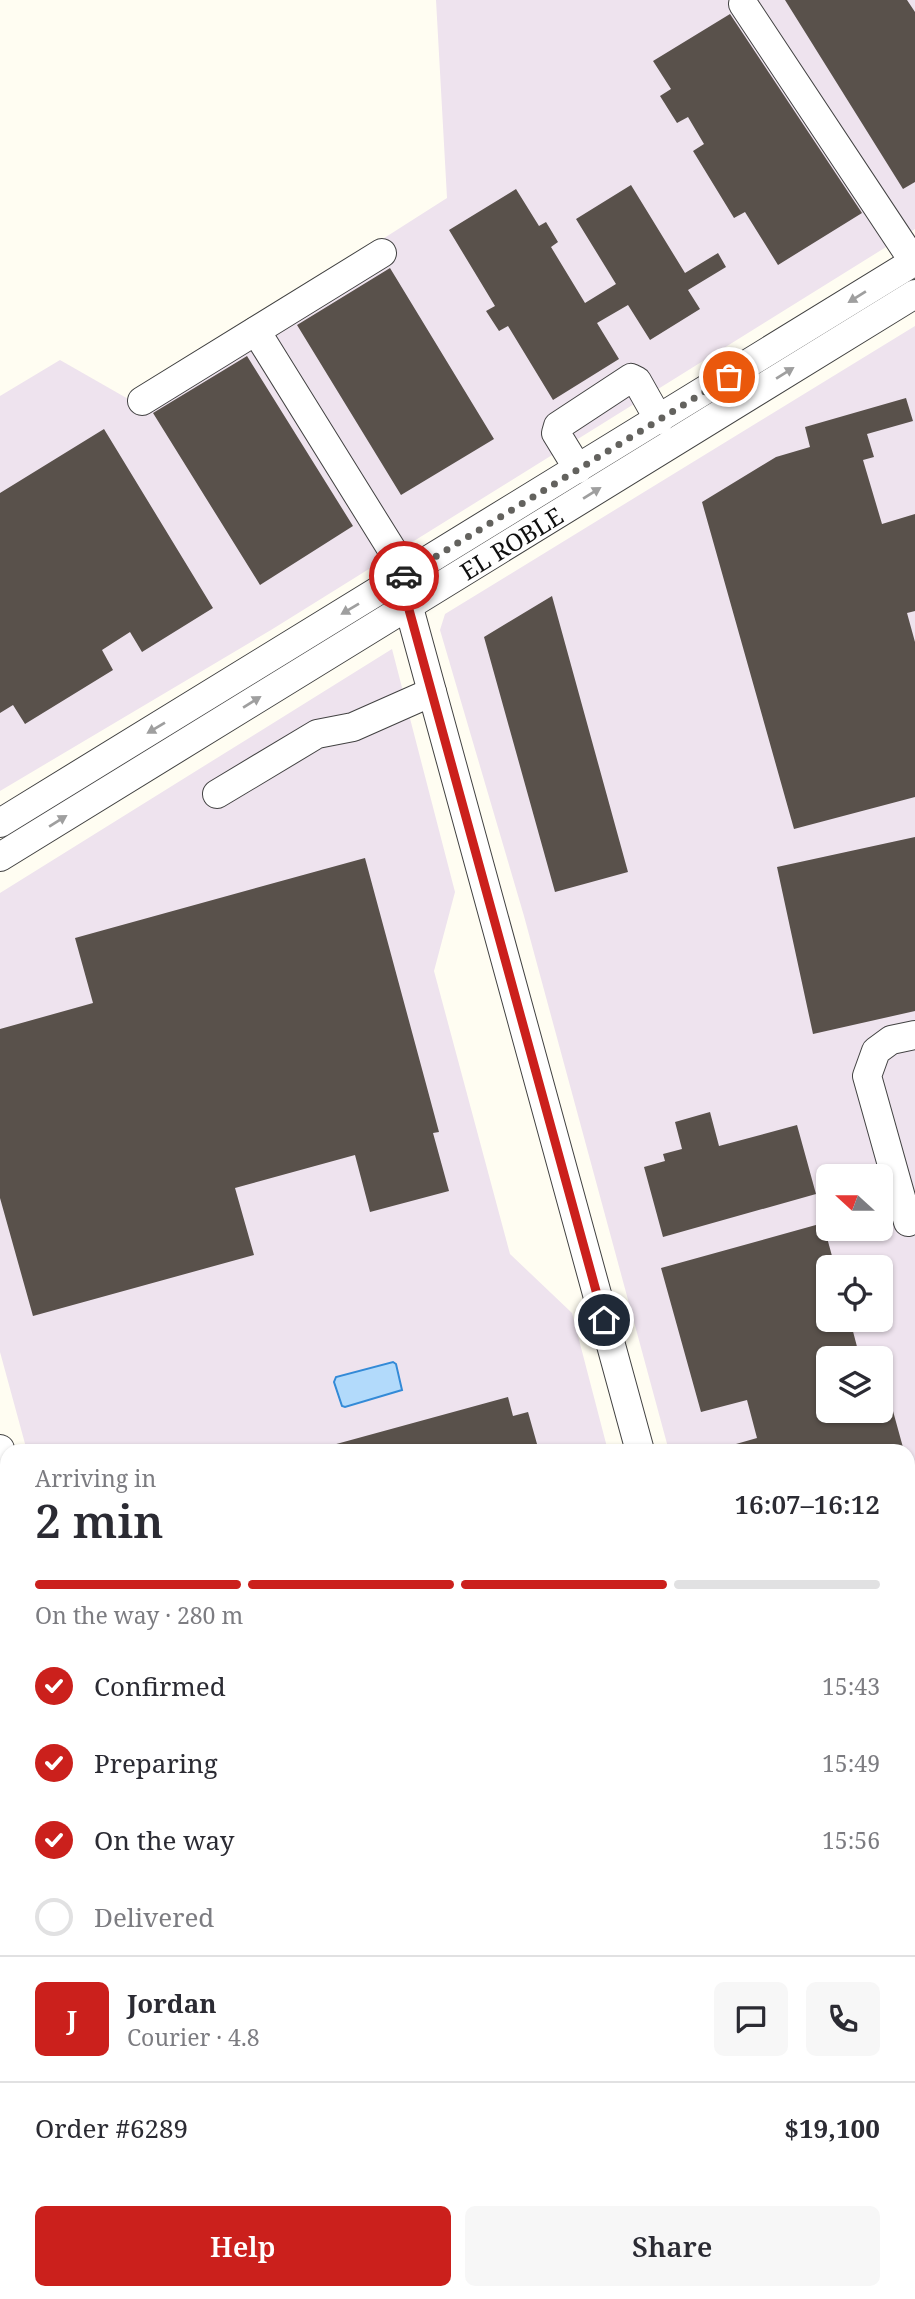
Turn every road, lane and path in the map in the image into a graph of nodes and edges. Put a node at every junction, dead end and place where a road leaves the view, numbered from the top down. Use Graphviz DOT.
graph roads {
  1 [pos="743,4"];
  2 [pos="382,253"];
  3 [pos="915,262"];
  4 [pos="915,294"];
  5 [pos="256,331"];
  6 [pos="142,401"];
  7 [pos="659,419"];
  8 [pos="578,468"];
  9 [pos="401,578"];
  10 [pos="408,606"];
  11 [pos="432,692"];
  12 [pos="217,794"];
  13 [pos="0,823"];
  14 [pos="0,857"];
  15 [pos="915,1035"];
  16 [pos="908,1222"];
  17 [pos="638,1444"];
  1 -- 3 [label="street"];
  2 -- 5 [label="street"];
  3 -- 7 [label="street, EL ROBLE, one-way"];
  10 -- 4 [label="street, EL ROBLE, one-way"];
  5 -- 6 [label="street"];
  5 -- 9 [label="street"];
  7 -- 8 [label="street, EL ROBLE"];
  7 -- 8 [label="street"];
  8 -- 9 [label="street, EL ROBLE"];
  9 -- 10 [label="street"];
  9 -- 13 [label="street, EL ROBLE, one-way"];
  10 -- 11 [label="street"];
  14 -- 10 [label="street, EL ROBLE, one-way"];
  11 -- 12 [label="street"];
  11 -- 17 [label="street"];
  15 -- 16 [label="street"];
}
